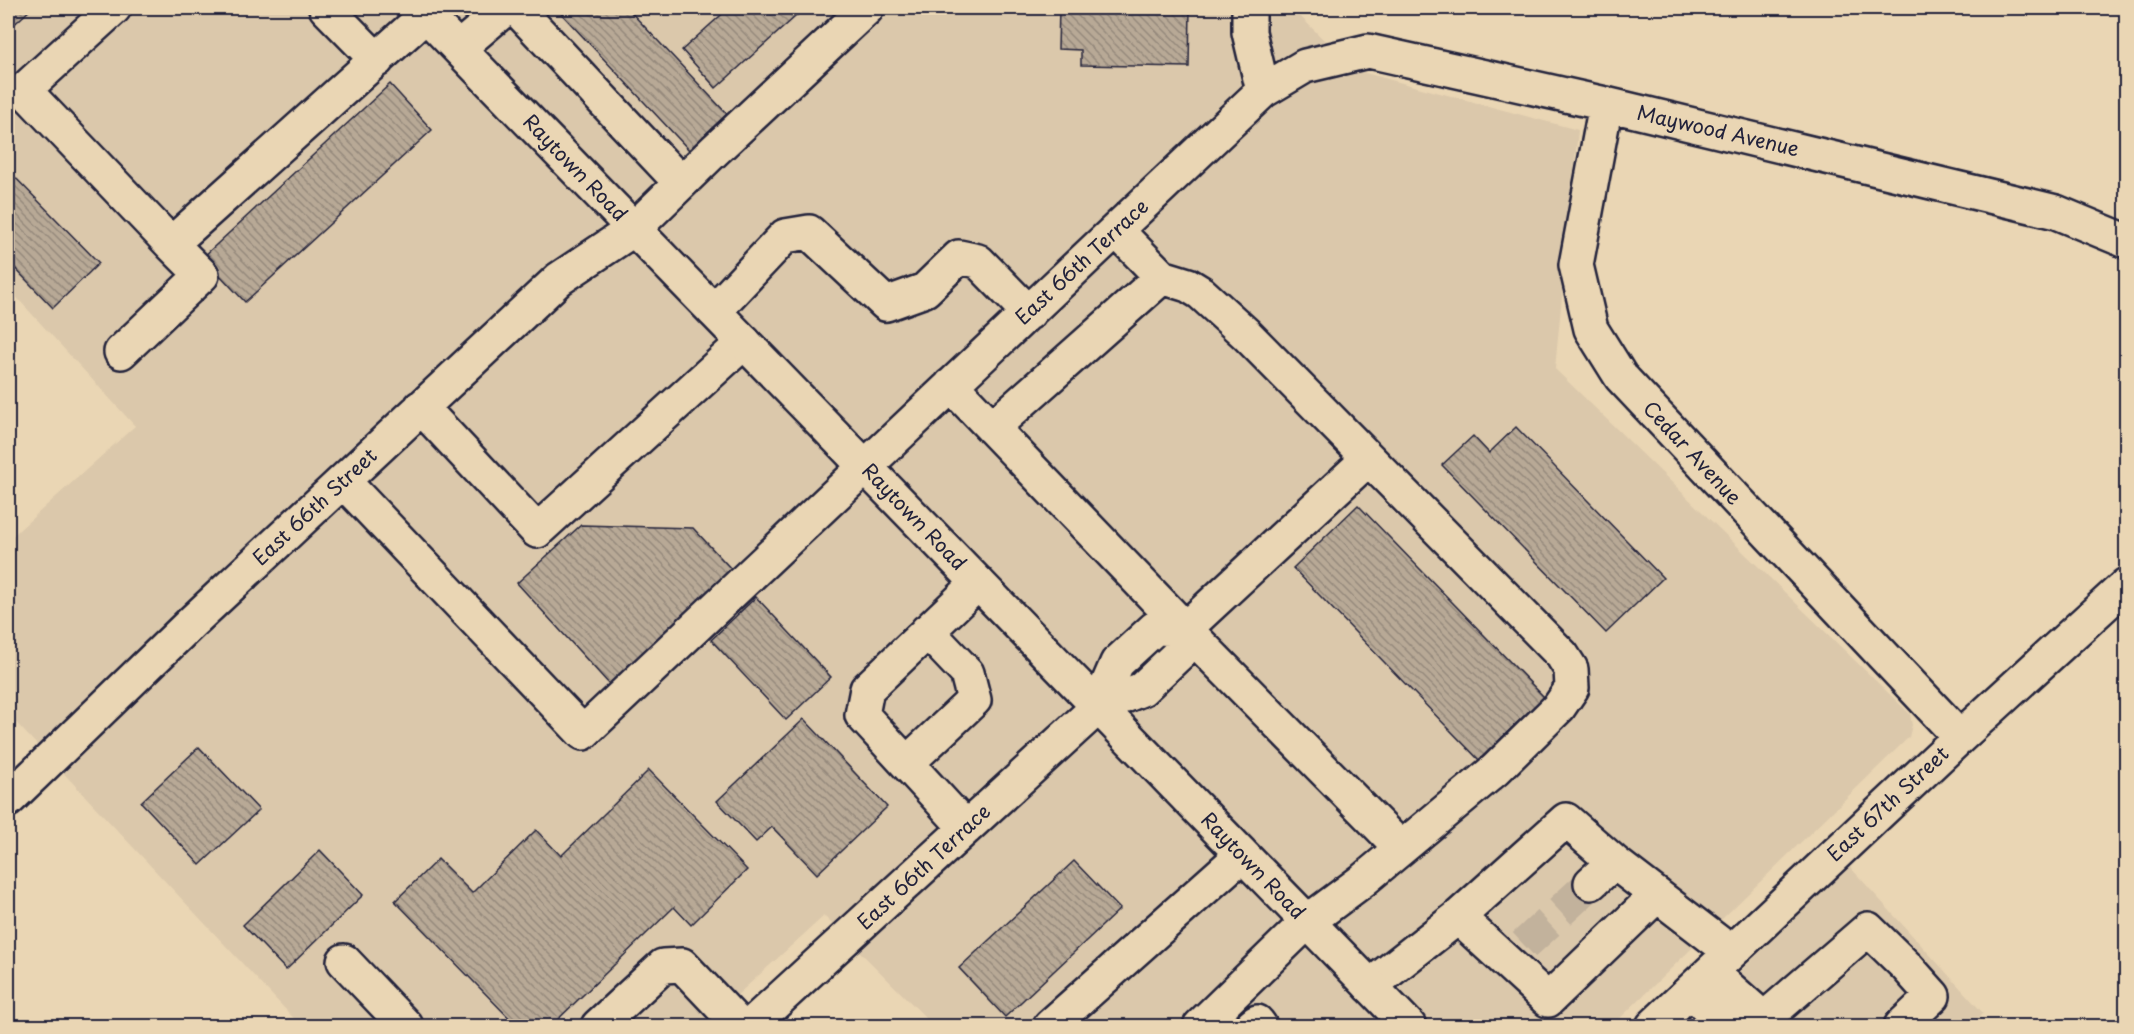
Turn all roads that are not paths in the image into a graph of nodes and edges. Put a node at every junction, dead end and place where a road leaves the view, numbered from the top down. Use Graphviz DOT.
graph roads {
  1 [pos="114,8"];
  2 [pos="326,8"];
  3 [pos="506,8"];
  4 [pos="516,8"];
  5 [pos="867,8"];
  6 [pos="1249,8"];
  7 [pos="423,11"];
  8 [pos="459,48"];
  9 [pos="376,60"];
  10 [pos="1305,66"];
  11 [pos="1263,92"];
  12 [pos="1606,104"];
  13 [pos="681,183"];
  14 [pos="634,229"];
  15 [pos="1116,230"];
  16 [pos="2127,241"];
  17 [pos="171,244"];
  18 [pos="1162,277"];
  19 [pos="714,311"];
  20 [pos="1029,313"];
  21 [pos="744,342"];
  22 [pos="121,351"];
  23 [pos="951,386"];
  24 [pos="421,407"];
  25 [pos="992,428"];
  26 [pos="1368,459"];
  27 [pos="865,467"];
  28 [pos="343,482"];
  29 [pos="978,583"];
  30 [pos="2127,585"];
  31 [pos="1185,629"];
  32 [pos="927,631"];
  33 [pos="1098,707"];
  34 [pos="1960,737"];
  35 [pos="907,763"];
  36 [pos="8,800"];
  37 [pos="966,828"];
  38 [pos="1401,849"];
  39 [pos="1242,855"];
  40 [pos="1657,895"];
  41 [pos="1458,917"];
  42 [pos="1307,922"];
  43 [pos="344,962"];
  44 [pos="1711,971"];
  45 [pos="1370,986"];
  46 [pos="406,1026"];
  47 [pos="598,1026"];
  48 [pos="740,1026"];
  49 [pos="750,1026"];
  50 [pos="1050,1026"];
  51 [pos="1200,1026"];
  52 [pos="1252,1026"];
  53 [pos="1260,1026"];
  54 [pos="1409,1026"];
  55 [pos="1653,1026"];
  56 [pos="1724,1026"];
  57 [pos="1901,1026"];
  1 -- 17 [label="street"];
  2 -- 9 [label="street"];
  3 -- 8 [label="street"];
  4 -- 13 [label="street"];
  5 -- 13 [label="street, East 66th Street"];
  6 -- 11 [label="street"];
  7 -- 8 [label="street, Raytown Road"];
  7 -- 9 [label="street"];
  8 -- 14 [label="street, Raytown Road"];
  9 -- 17 [label="street"];
  10 -- 11 [label="street, East 66th Terrace"];
  10 -- 12 [label="street, Maywood Avenue"];
  11 -- 15 [label="street, East 66th Terrace"];
  12 -- 16 [label="street, Maywood Avenue"];
  12 -- 34 [label="street, Cedar Avenue"];
  13 -- 14 [label="street, East 66th Street"];
  14 -- 19 [label="street, Raytown Road"];
  14 -- 24 [label="street, East 66th Street"];
  15 -- 18 [label="street"];
  15 -- 20 [label="street, East 66th Terrace"];
  17 -- 22 [label="street"];
  18 -- 25 [label="street"];
  18 -- 26 [label="street"];
  19 -- 20 [label="street"];
  19 -- 21 [label="street, Raytown Road"];
  20 -- 23 [label="street, East 66th Terrace"];
  21 -- 24 [label="street"];
  21 -- 27 [label="street, Raytown Road"];
  23 -- 25 [label="street"];
  23 -- 27 [label="street, East 66th Terrace"];
  24 -- 28 [label="street, East 66th Street"];
  25 -- 31 [label="street"];
  26 -- 31 [label="street"];
  26 -- 38 [label="street"];
  27 -- 28 [label="street, East 66th Terrace"];
  27 -- 29 [label="street, Raytown Road"];
  28 -- 36 [label="street, East 66th Street"];
  29 -- 32 [label="street"];
  29 -- 33 [label="street, Raytown Road"];
  30 -- 34 [label="street, East 67th Street"];
  31 -- 33 [label="street"];
  31 -- 38 [label="street"];
  32 -- 35 [label="street"];
  32 -- 35 [label="street"];
  33 -- 37 [label="street, East 66th Terrace"];
  33 -- 39 [label="street, Raytown Road"];
  34 -- 44 [label="street, East 67th Street"];
  35 -- 37 [label="street"];
  37 -- 49 [label="street, East 66th Terrace"];
  38 -- 42 [label="street"];
  39 -- 42 [label="street, Raytown Road"];
  39 -- 50 [label="street"];
  40 -- 41 [label="street"];
  40 -- 41 [label="street"];
  40 -- 44 [label="street"];
  41 -- 45 [label="street"];
  42 -- 45 [label="street, Raytown Road"];
  42 -- 51 [label="street"];
  43 -- 46 [label="street"];
  44 -- 55 [label="street, East 67th Street"];
  44 -- 56 [label="street"];
  44 -- 57 [label="street"];
  45 -- 54 [label="street, Raytown Road"];
  47 -- 48 [label="street"];
  52 -- 53 [label="street"];
}
